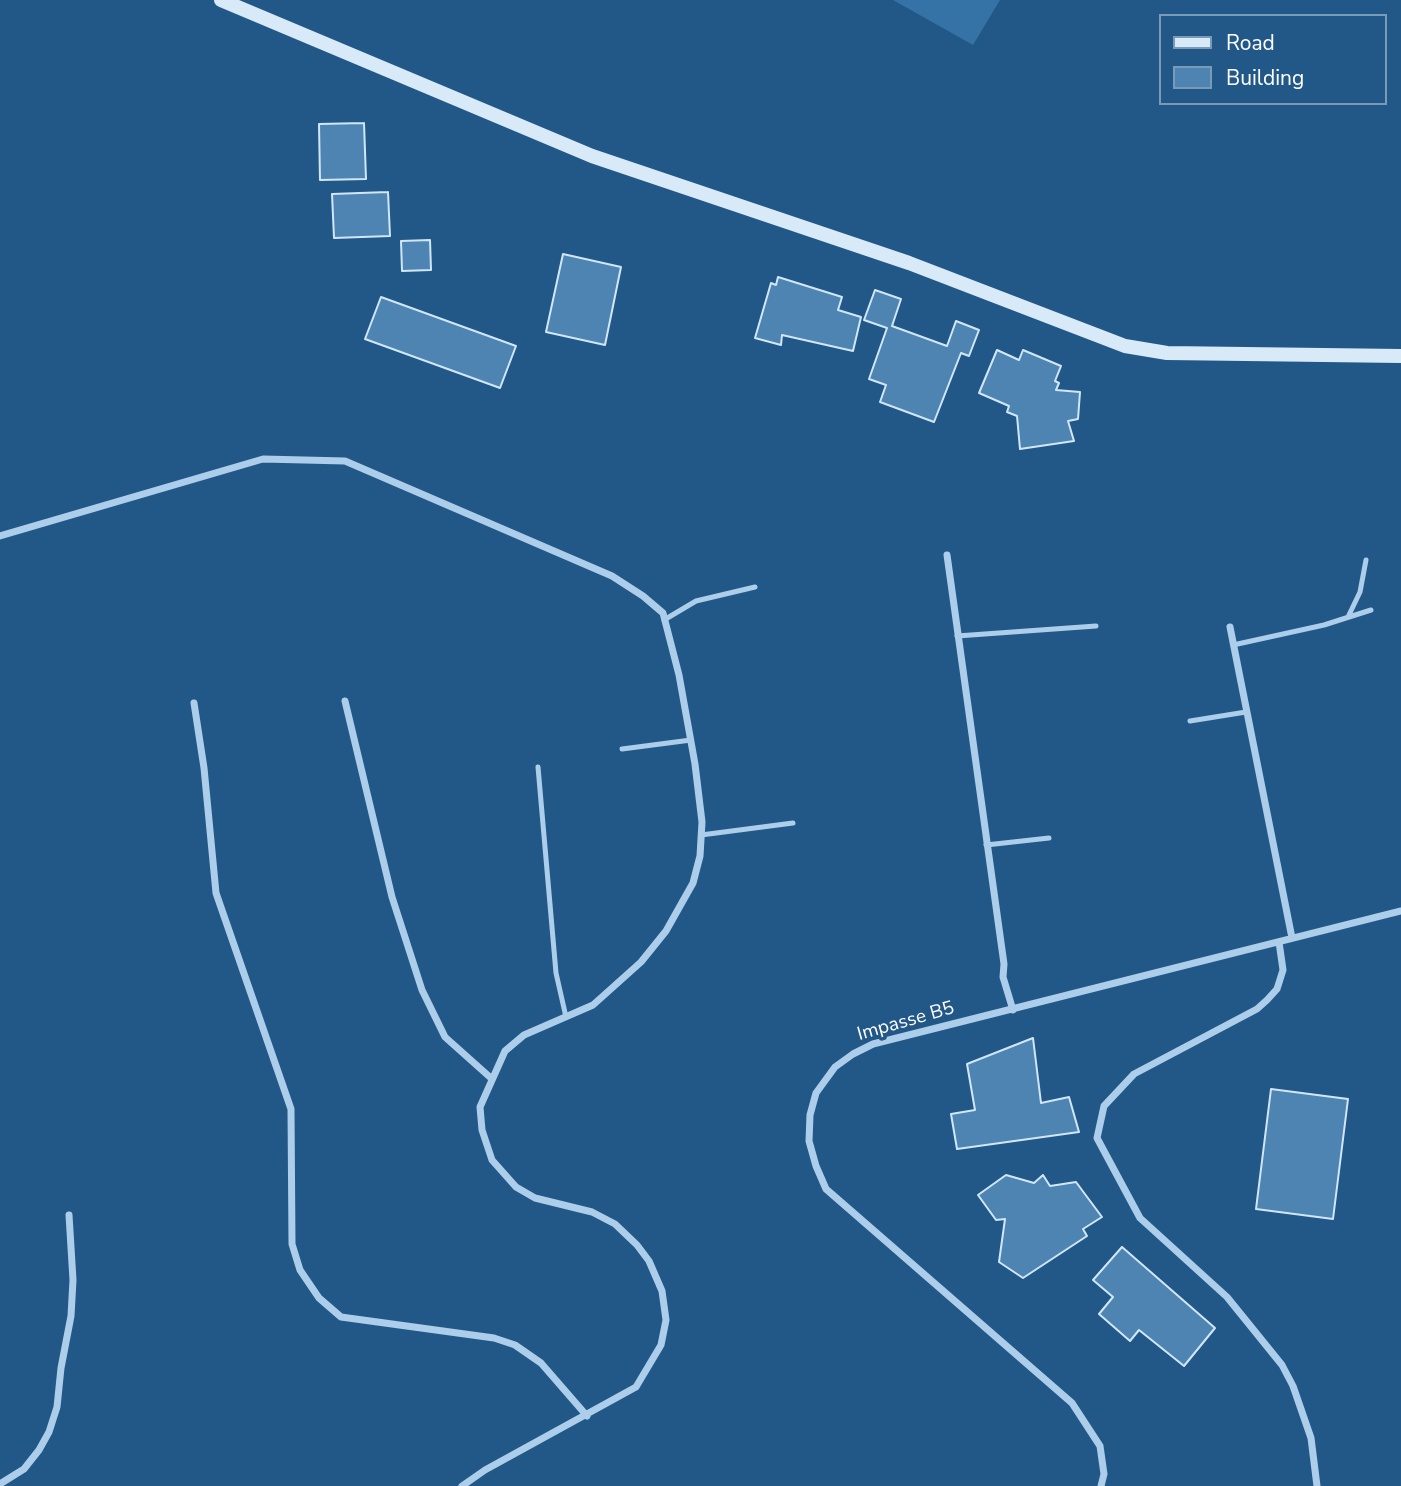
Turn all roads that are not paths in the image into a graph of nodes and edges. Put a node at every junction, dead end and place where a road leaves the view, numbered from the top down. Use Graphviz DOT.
graph roads {
  1 [pos="221,0"];
  2 [pos="1401,356"];
  3 [pos="0,536"];
  4 [pos="947,555"];
  5 [pos="1366,560"];
  6 [pos="755,587"];
  7 [pos="1371,610"];
  8 [pos="1347,618"];
  9 [pos="664,620"];
  10 [pos="1096,626"];
  11 [pos="1230,627"];
  12 [pos="957,636"];
  13 [pos="1233,645"];
  14 [pos="345,701"];
  15 [pos="194,703"];
  16 [pos="1247,712"];
  17 [pos="1190,721"];
  18 [pos="691,740"];
  19 [pos="622,750"];
  20 [pos="538,767"];
  21 [pos="793,823"];
  22 [pos="701,835"];
  23 [pos="1048,838"];
  24 [pos="986,845"];
  25 [pos="1401,911"];
  26 [pos="1292,938"];
  27 [pos="1279,942"];
  28 [pos="1013,1010"];
  29 [pos="566,1017"];
  30 [pos="492,1079"];
  31 [pos="69,1215"];
  32 [pos="587,1416"];
  33 [pos="0,1484"];
  34 [pos="462,1486"];
  35 [pos="1101,1486"];
  36 [pos="1317,1486"];
  1 -- 2 [label="street"];
  3 -- 9 [label="street"];
  4 -- 12 [label="street"];
  5 -- 8 [label="lane"];
  6 -- 9 [label="lane"];
  7 -- 8 [label="lane"];
  8 -- 13 [label="lane"];
  9 -- 18 [label="street"];
  10 -- 12 [label="lane"];
  11 -- 13 [label="street"];
  12 -- 24 [label="street"];
  13 -- 16 [label="street"];
  14 -- 30 [label="street"];
  15 -- 32 [label="street"];
  16 -- 17 [label="lane"];
  16 -- 26 [label="street"];
  18 -- 19 [label="lane"];
  18 -- 22 [label="street"];
  20 -- 29 [label="lane"];
  21 -- 22 [label="lane"];
  22 -- 29 [label="street"];
  23 -- 24 [label="lane"];
  24 -- 28 [label="street"];
  25 -- 26 [label="street, Impasse B5"];
  26 -- 27 [label="street, Impasse B5"];
  27 -- 28 [label="street, Impasse B5"];
  27 -- 36 [label="street"];
  28 -- 35 [label="street, Impasse B5"];
  29 -- 30 [label="street"];
  30 -- 32 [label="street"];
  31 -- 33 [label="street"];
  32 -- 34 [label="street"];
}
